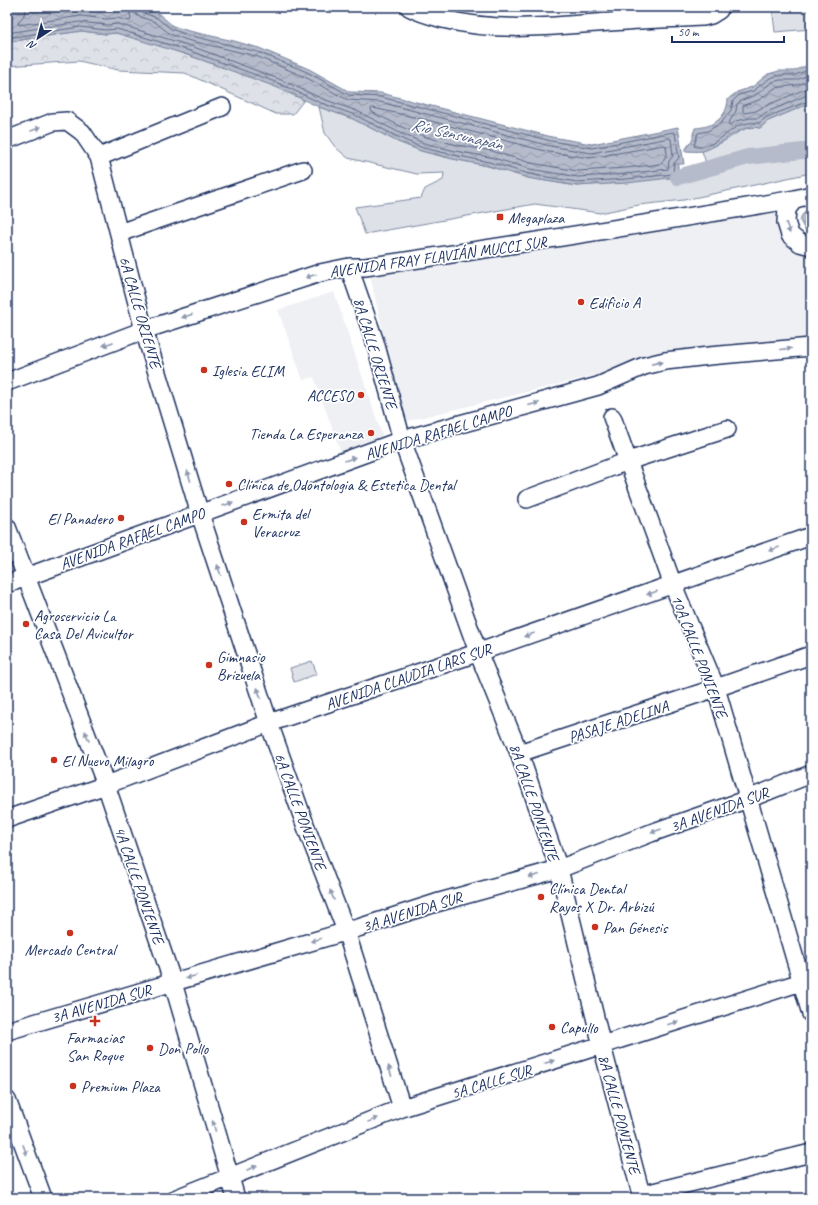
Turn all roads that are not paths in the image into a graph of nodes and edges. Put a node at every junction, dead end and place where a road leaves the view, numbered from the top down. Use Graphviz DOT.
graph roads {
  1 [pos="410,7"];
  2 [pos="719,10"];
  3 [pos="222,107"];
  4 [pos="7,140"];
  5 [pos="99,157"];
  6 [pos="303,170"];
  7 [pos="811,195"];
  8 [pos="794,199"];
  9 [pos="119,234"];
  10 [pos="811,246"];
  11 [pos="349,267"];
  12 [pos="144,330"];
  13 [pos="811,347"];
  14 [pos="7,382"];
  15 [pos="612,417"];
  16 [pos="727,429"];
  17 [pos="402,440"];
  18 [pos="628,461"];
  19 [pos="527,499"];
  20 [pos="200,514"];
  21 [pos="7,527"];
  22 [pos="811,536"];
  23 [pos="27,576"];
  24 [pos="7,584"];
  25 [pos="673,585"];
  26 [pos="478,652"];
  27 [pos="811,655"];
  28 [pos="716,688"];
  29 [pos="269,723"];
  30 [pos="519,753"];
  31 [pos="811,774"];
  32 [pos="106,785"];
  33 [pos="748,799"];
  34 [pos="7,819"];
  35 [pos="559,869"];
  36 [pos="346,931"];
  37 [pos="807,981"];
  38 [pos="172,982"];
  39 [pos="811,1014"];
  40 [pos="7,1031"];
  41 [pos="602,1046"];
  42 [pos="7,1100"];
  43 [pos="402,1108"];
  44 [pos="811,1153"];
  45 [pos="229,1177"];
  46 [pos="642,1197"];
  47 [pos="43,1198"];
  48 [pos="176,1198"];
  49 [pos="236,1198"];
  1 -- 2 [label="street"];
  3 -- 5 [label="street"];
  4 -- 5 [label="street, 6A CALLE ORIENTE, one-way"];
  5 -- 9 [label="street, 6A CALLE ORIENTE"];
  6 -- 9 [label="street"];
  7 -- 8 [label="street, AVENIDA FRAY FLAVIÁN MUCCI SUR"];
  8 -- 10 [label="street, one-way"];
  8 -- 11 [label="street, AVENIDA FRAY FLAVIÁN MUCCI SUR"];
  9 -- 12 [label="street, 6A CALLE ORIENTE"];
  11 -- 12 [label="street, AVENIDA FRAY FLAVIÁN MUCCI SUR, one-way"];
  11 -- 17 [label="street, 8A CALLE ORIENTE"];
  12 -- 14 [label="street, AVENIDA FRAY FLAVIÁN MUCCI SUR, one-way"];
  20 -- 12 [label="street, 6A CALLE ORIENTE, one-way"];
  17 -- 13 [label="street, AVENIDA RAFAEL CAMPO, one-way"];
  15 -- 18 [label="street, 10A CALLE PONIENTE"];
  16 -- 18 [label="street"];
  20 -- 17 [label="street, AVENIDA RAFAEL CAMPO, one-way"];
  17 -- 26 [label="street, 8A CALLE PONIENTE"];
  18 -- 19 [label="street"];
  18 -- 25 [label="street, 10A CALLE PONIENTE"];
  20 -- 23 [label="street, AVENIDA RAFAEL CAMPO"];
  29 -- 20 [label="street, 6A CALLE PONIENTE, one-way"];
  21 -- 23 [label="street, 4A CALLE PONIENTE"];
  22 -- 25 [label="street, AVENIDA CLAUDIA LARS SUR, one-way"];
  23 -- 24 [label="street, AVENIDA RAFAEL CAMPO"];
  32 -- 23 [label="street, 4A CALLE PONIENTE, one-way"];
  25 -- 26 [label="street, AVENIDA CLAUDIA LARS SUR, one-way"];
  25 -- 28 [label="street, 10A CALLE PONIENTE"];
  26 -- 29 [label="street, AVENIDA CLAUDIA LARS SUR"];
  26 -- 30 [label="street, 8A CALLE PONIENTE"];
  27 -- 28 [label="street, PASAJE ADELINA"];
  28 -- 30 [label="street, PASAJE ADELINA"];
  28 -- 33 [label="street, 10A CALLE PONIENTE"];
  29 -- 32 [label="street, AVENIDA CLAUDIA LARS SUR"];
  36 -- 29 [label="street, 6A CALLE PONIENTE, one-way"];
  30 -- 35 [label="street, 8A CALLE PONIENTE"];
  31 -- 33 [label="street, 3A AVENIDA SUR"];
  32 -- 34 [label="street, AVENIDA CLAUDIA LARS SUR"];
  32 -- 38 [label="street, 4A CALLE PONIENTE"];
  33 -- 35 [label="street, 3A AVENIDA SUR, one-way"];
  33 -- 37 [label="street, 10A CALLE PONIENTE"];
  35 -- 36 [label="street, 3A AVENIDA SUR, one-way"];
  35 -- 41 [label="street, 8A CALLE PONIENTE"];
  36 -- 38 [label="street, 3A AVENIDA SUR, one-way"];
  43 -- 36 [label="street, 6A CALLE PONIENTE, one-way"];
  37 -- 39 [label="street, 10A CALLE PONIENTE"];
  41 -- 37 [label="street, 5A CALLE SUR, one-way"];
  38 -- 40 [label="street, 3A AVENIDA SUR"];
  45 -- 38 [label="street, 4A CALLE PONIENTE, one-way"];
  43 -- 41 [label="street, 5A CALLE SUR, one-way"];
  41 -- 46 [label="street, 8A CALLE PONIENTE"];
  42 -- 47 [label="street, one-way"];
  45 -- 43 [label="street, 5A CALLE SUR, one-way"];
  44 -- 46 [label="street"];
  45 -- 48 [label="street, 5A CALLE SUR"];
  45 -- 49 [label="street, 4A CALLE PONIENTE"];
}
